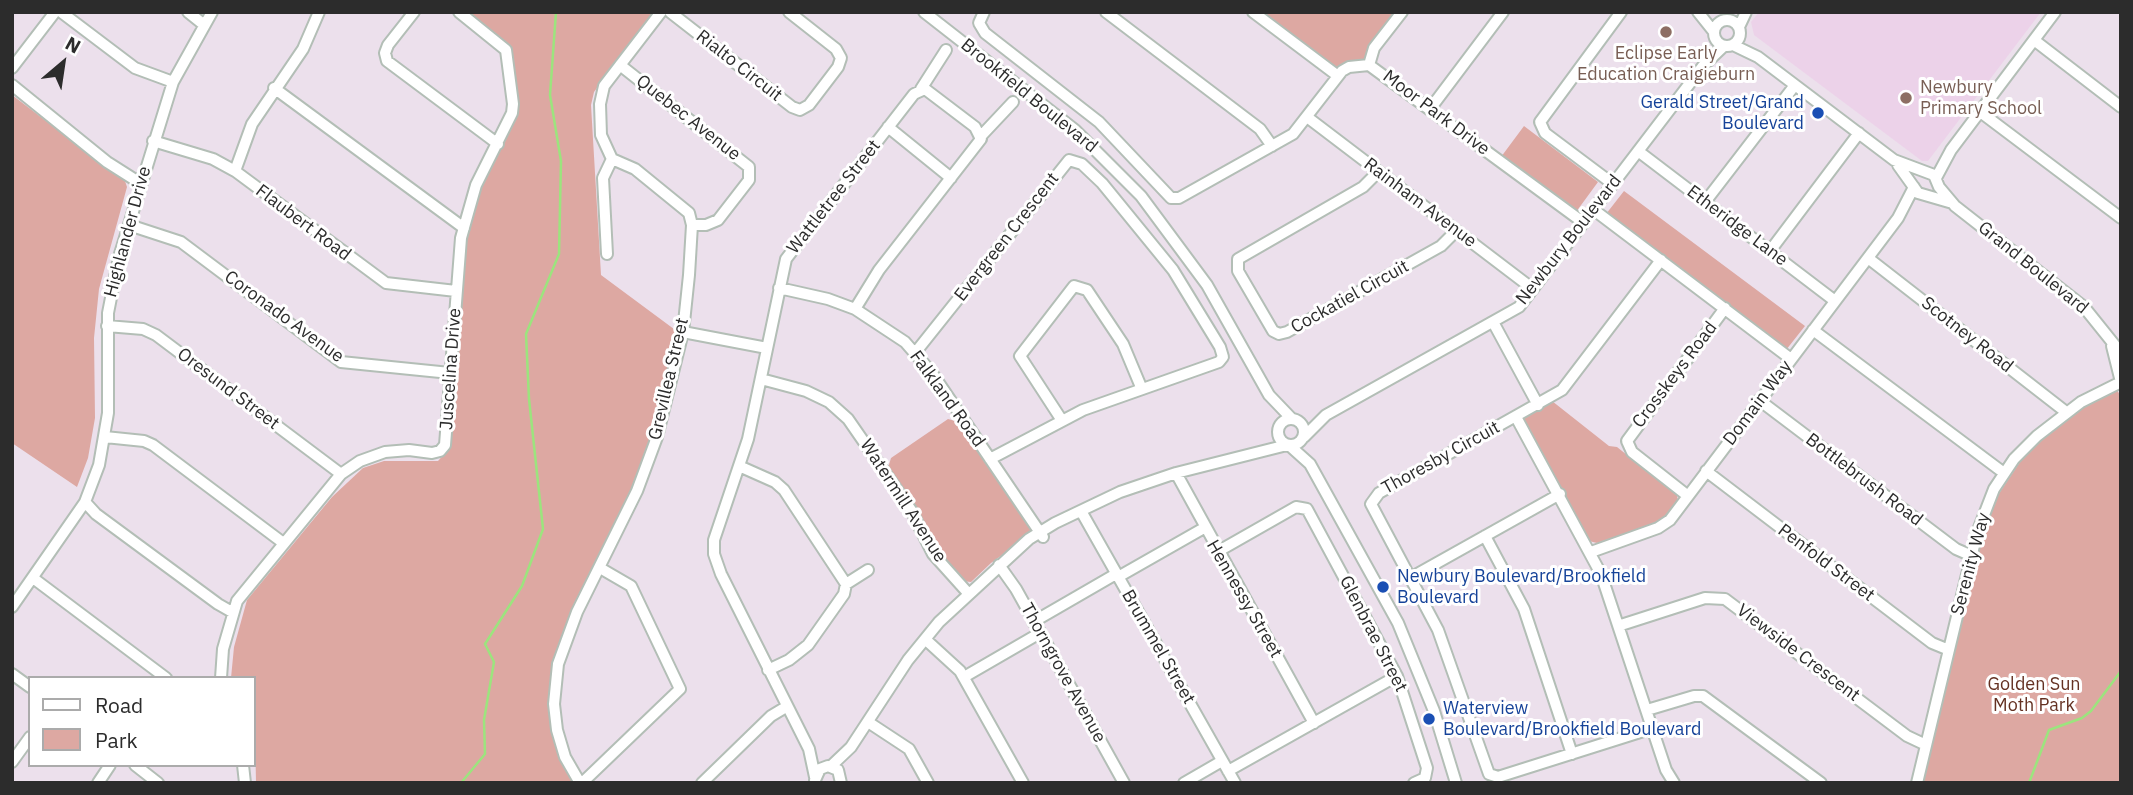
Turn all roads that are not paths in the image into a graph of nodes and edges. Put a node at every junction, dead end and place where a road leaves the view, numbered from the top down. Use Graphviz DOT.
graph roads {
  1 [pos="55,12"];
  2 [pos="61,12"];
  3 [pos="188,12"];
  4 [pos="212,12"];
  5 [pos="319,12"];
  6 [pos="414,12"];
  7 [pos="459,12"];
  8 [pos="661,12"];
  9 [pos="670,12"];
  10 [pos="789,12"];
  11 [pos="923,12"];
  12 [pos="984,12"];
  13 [pos="1106,12"];
  14 [pos="1253,12"];
  15 [pos="1402,12"];
  16 [pos="1503,12"];
  17 [pos="1621,12"];
  18 [pos="1700,12"];
  19 [pos="1736,12"];
  20 [pos="1746,12"];
  21 [pos="2055,12"];
  22 [pos="203,24"];
  23 [pos="1719,28"];
  24 [pos="1734,38"];
  25 [pos="2034,40"];
  26 [pos="946,50"];
  27 [pos="620,65"];
  28 [pos="1369,65"];
  29 [pos="1703,66"];
  30 [pos="12,68"];
  31 [pos="1338,76"];
  32 [pos="173,82"];
  33 [pos="12,85"];
  34 [pos="1795,85"];
  35 [pos="274,88"];
  36 [pos="921,89"];
  37 [pos="1013,102"];
  38 [pos="2121,107"];
  39 [pos="1430,109"];
  40 [pos="1979,111"];
  41 [pos="1307,117"];
  42 [pos="888,127"];
  43 [pos="1859,133"];
  44 [pos="981,136"];
  45 [pos="153,141"];
  46 [pos="498,144"];
  47 [pos="1272,146"];
  48 [pos="1638,151"];
  49 [pos="612,159"];
  50 [pos="1894,160"];
  51 [pos="235,172"];
  52 [pos="1378,172"];
  53 [pos="1930,176"];
  54 [pos="951,177"];
  55 [pos="140,183"];
  56 [pos="1613,184"];
  57 [pos="1913,185"];
  58 [pos="1927,195"];
  59 [pos="1705,202"];
  60 [pos="1955,206"];
  61 [pos="1594,209"];
  62 [pos="1898,218"];
  63 [pos="2121,218"];
  64 [pos="1584,223"];
  65 [pos="129,225"];
  66 [pos="692,225"];
  67 [pos="464,228"];
  68 [pos="1456,231"];
  69 [pos="1770,251"];
  70 [pos="607,254"];
  71 [pos="1867,258"];
  72 [pos="1661,260"];
  73 [pos="779,288"];
  74 [pos="1533,289"];
  75 [pos="456,291"];
  76 [pos="1835,301"];
  77 [pos="1725,308"];
  78 [pos="855,309"];
  79 [pos="1493,322"];
  80 [pos="107,326"];
  81 [pos="1814,330"];
  82 [pos="683,332"];
  83 [pos="2107,334"];
  84 [pos="767,348"];
  85 [pos="915,353"];
  86 [pos="2121,353"];
  87 [pos="1791,359"];
  88 [pos="450,373"];
  89 [pos="2120,375"];
  90 [pos="761,380"];
  91 [pos="1141,387"];
  92 [pos="1269,394"];
  93 [pos="1759,400"];
  94 [pos="1538,405"];
  95 [pos="2066,412"];
  96 [pos="1326,415"];
  97 [pos="1516,417"];
  98 [pos="1061,419"];
  99 [pos="1294,419"];
  100 [pos="1278,430"];
  101 [pos="105,438"];
  102 [pos="1303,438"];
  103 [pos="1289,445"];
  104 [pos="1260,450"];
  105 [pos="990,459"];
  106 [pos="1310,464"];
  107 [pos="739,466"];
  108 [pos="1706,471"];
  109 [pos="1176,473"];
  110 [pos="2004,473"];
  111 [pos="341,474"];
  112 [pos="1560,494"];
  113 [pos="1688,496"];
  114 [pos="85,502"];
  115 [pos="1081,511"];
  116 [pos="1204,528"];
  117 [pos="1041,535"];
  118 [pos="1485,536"];
  119 [pos="282,542"];
  120 [pos="1217,552"];
  121 [pos="1591,552"];
  122 [pos="1972,556"];
  123 [pos="999,565"];
  124 [pos="600,568"];
  125 [pos="868,570"];
  126 [pos="1117,575"];
  127 [pos="33,578"];
  128 [pos="1410,578"];
  129 [pos="846,584"];
  130 [pos="968,593"];
  131 [pos="12,607"];
  132 [pos="232,611"];
  133 [pos="1033,621"];
  134 [pos="1621,625"];
  135 [pos="1040,634"];
  136 [pos="925,639"];
  137 [pos="1949,650"];
  138 [pos="768,670"];
  139 [pos="12,674"];
  140 [pos="163,676"];
  141 [pos="221,676"];
  142 [pos="1397,676"];
  143 [pos="964,677"];
  144 [pos="28,686"];
  145 [pos="786,707"];
  146 [pos="1647,710"];
  147 [pos="868,722"];
  148 [pos="1314,723"];
  149 [pos="1653,728"];
  150 [pos="28,740"];
  151 [pos="1926,745"];
  152 [pos="851,747"];
  153 [pos="809,749"];
  154 [pos="1572,754"];
  155 [pos="12,762"];
  156 [pos="830,766"];
  157 [pos="1225,766"];
  158 [pos="109,767"];
  159 [pos="138,767"];
  160 [pos="816,780"];
  161 [pos="842,780"];
  162 [pos="97,783"];
  163 [pos="158,783"];
  164 [pos="581,783"];
  165 [pos="702,783"];
  166 [pos="928,783"];
  167 [pos="1023,783"];
  168 [pos="1124,783"];
  169 [pos="1184,783"];
  170 [pos="1235,783"];
  171 [pos="1414,783"];
  172 [pos="1456,783"];
  173 [pos="1674,783"];
  174 [pos="1821,783"];
  175 [pos="1917,783"];
  1 -- 30 [label="street"];
  2 -- 32 [label="street"];
  3 -- 22 [label="street"];
  4 -- 22 [label="street, Highlander Drive"];
  5 -- 35 [label="street"];
  6 -- 46 [label="street"];
  7 -- 46 [label="street, Juscelina Drive"];
  8 -- 27 [label="street"];
  9 -- 10 [label="street, Rialto Circuit"];
  11 -- 92 [label="street, Brookfield Boulevard"];
  12 -- 47 [label="street"];
  13 -- 47 [label="street"];
  14 -- 31 [label="street"];
  15 -- 28 [label="street"];
  16 -- 39 [label="street"];
  17 -- 56 [label="street"];
  18 -- 23 [label="street"];
  19 -- 23 [label="street, Newbury Boulevard"];
  20 -- 24 [label="street, Newbury Boulevard"];
  21 -- 25 [label="street"];
  22 -- 32 [label="street, Highlander Drive"];
  23 -- 24 [label="street, Grand Boulevard"];
  23 -- 24 [label="street"];
  23 -- 29 [label="street, Newbury Boulevard"];
  24 -- 29 [label="street, Newbury Boulevard"];
  24 -- 34 [label="street, Grand Boulevard"];
  25 -- 38 [label="street"];
  25 -- 40 [label="street"];
  26 -- 36 [label="street, Wattletree Street"];
  27 -- 49 [label="street"];
  27 -- 66 [label="street, Quebec Avenue"];
  28 -- 31 [label="street, Moor Park Drive"];
  28 -- 39 [label="street, Moor Park Drive"];
  29 -- 48 [label="street, Newbury Boulevard"];
  31 -- 41 [label="street"];
  32 -- 45 [label="street, Highlander Drive"];
  33 -- 55 [label="street"];
  34 -- 43 [label="street, Grand Boulevard"];
  34 -- 59 [label="street"];
  35 -- 51 [label="street"];
  35 -- 67 [label="street"];
  36 -- 42 [label="street, Wattletree Street"];
  36 -- 44 [label="street"];
  37 -- 44 [label="street"];
  39 -- 64 [label="street, Moor Park Drive"];
  40 -- 53 [label="street"];
  40 -- 63 [label="street"];
  41 -- 47 [label="street"];
  41 -- 52 [label="street, Rainham Avenue"];
  42 -- 54 [label="street"];
  42 -- 73 [label="street, Wattletree Street"];
  43 -- 50 [label="street, Grand Boulevard"];
  43 -- 69 [label="street"];
  44 -- 54 [label="street"];
  45 -- 51 [label="street, Flaubert Road"];
  45 -- 55 [label="street, Highlander Drive"];
  46 -- 67 [label="street, Juscelina Drive"];
  48 -- 56 [label="street, Newbury Boulevard"];
  48 -- 59 [label="street, Etheridge Lane"];
  49 -- 66 [label="street"];
  49 -- 70 [label="street"];
  50 -- 53 [label="street, Grand Boulevard"];
  50 -- 57 [label="street, Grand Boulevard"];
  51 -- 75 [label="street, Flaubert Road"];
  52 -- 68 [label="street, Rainham Avenue"];
  52 -- 68 [label="street, Cockatiel Circuit"];
  53 -- 57 [label="street, Domain Way"];
  53 -- 58 [label="street, Domain Way"];
  53 -- 60 [label="street, Grand Boulevard"];
  54 -- 78 [label="street"];
  55 -- 65 [label="street, Highlander Drive"];
  56 -- 61 [label="street, Newbury Boulevard"];
  57 -- 58 [label="street, Grand Boulevard"];
  57 -- 62 [label="street, Domain Way"];
  58 -- 60 [label="street, Grand Boulevard"];
  58 -- 62 [label="street, Domain Way"];
  59 -- 69 [label="street, Etheridge Lane"];
  60 -- 83 [label="street, Grand Boulevard"];
  61 -- 64 [label="street, Newbury Boulevard"];
  61 -- 72 [label="street"];
  62 -- 71 [label="street, Domain Way"];
  64 -- 74 [label="street, Newbury Boulevard"];
  65 -- 80 [label="street, Highlander Drive"];
  65 -- 88 [label="street, Coronado Avenue"];
  66 -- 82 [label="street, Grevillea Street"];
  67 -- 75 [label="street, Juscelina Drive"];
  68 -- 74 [label="street, Rainham Avenue"];
  69 -- 76 [label="street, Etheridge Lane"];
  71 -- 76 [label="street, Domain Way"];
  71 -- 95 [label="street, Scotney Road"];
  72 -- 77 [label="street"];
  72 -- 94 [label="street, Thoresby Circuit"];
  73 -- 78 [label="street, Falkland Road"];
  73 -- 84 [label="street, Wattletree Street"];
  74 -- 79 [label="street, Newbury Boulevard"];
  75 -- 88 [label="street, Juscelina Drive"];
  76 -- 81 [label="street, Domain Way"];
  77 -- 87 [label="street"];
  77 -- 113 [label="street, Crosskeys Road"];
  78 -- 85 [label="street, Falkland Road"];
  79 -- 94 [label="street"];
  79 -- 96 [label="street, Newbury Boulevard"];
  80 -- 101 [label="street, Highlander Drive"];
  80 -- 111 [label="street, Oresund Street"];
  81 -- 87 [label="street, Domain Way"];
  81 -- 110 [label="street"];
  82 -- 84 [label="street"];
  82 -- 124 [label="street, Grevillea Street"];
  83 -- 86 [label="street, Grand Boulevard"];
  83 -- 89 [label="street, Grand Boulevard"];
  84 -- 90 [label="street, Wattletree Street"];
  85 -- 91 [label="street, Evergreen Crescent"];
  85 -- 105 [label="street, Falkland Road"];
  87 -- 93 [label="street, Domain Way"];
  88 -- 111 [label="street, Juscelina Drive"];
  89 -- 95 [label="street, Serenity Way"];
  90 -- 107 [label="street, Wattletree Street"];
  90 -- 130 [label="street, Watermill Avenue"];
  91 -- 98 [label="street, Evergreen Crescent"];
  91 -- 98 [label="street"];
  92 -- 99 [label="street, Brookfield Boulevard"];
  92 -- 100 [label="street, Brookfield Boulevard"];
  93 -- 108 [label="street, Domain Way"];
  93 -- 122 [label="street, Bottlebrush Road"];
  94 -- 97 [label="street, Thoresby Circuit"];
  95 -- 110 [label="street, Serenity Way"];
  96 -- 99 [label="street, Newbury Boulevard"];
  96 -- 102 [label="street, Newbury Boulevard"];
  97 -- 112 [label="street"];
  97 -- 128 [label="street, Thoresby Circuit"];
  98 -- 105 [label="street, Evergreen Crescent"];
  99 -- 100 [label="street"];
  99 -- 102 [label="street"];
  100 -- 103 [label="street"];
  100 -- 104 [label="street"];
  101 -- 114 [label="street, Highlander Drive"];
  101 -- 119 [label="street"];
  102 -- 103 [label="street"];
  102 -- 106 [label="street"];
  103 -- 104 [label="street"];
  103 -- 106 [label="street"];
  104 -- 109 [label="street"];
  105 -- 117 [label="street, Falkland Road"];
  106 -- 172 [label="street"];
  107 -- 129 [label="street"];
  107 -- 138 [label="street, Wattletree Street"];
  108 -- 113 [label="street, Domain Way"];
  108 -- 137 [label="street, Penfold Street"];
  109 -- 115 [label="street"];
  109 -- 116 [label="street, Hennessy Street"];
  110 -- 122 [label="street, Serenity Way"];
  111 -- 119 [label="street, Juscelina Drive"];
  112 -- 118 [label="street"];
  112 -- 121 [label="street"];
  113 -- 121 [label="street, Domain Way"];
  114 -- 127 [label="street, Highlander Drive"];
  114 -- 132 [label="street"];
  115 -- 117 [label="street"];
  115 -- 126 [label="street, Brummel Street"];
  116 -- 120 [label="street, Hennessy Street"];
  116 -- 126 [label="street"];
  117 -- 123 [label="street"];
  118 -- 128 [label="street"];
  118 -- 154 [label="street"];
  119 -- 132 [label="street, Juscelina Drive"];
  120 -- 142 [label="street, Glenbrae Street"];
  120 -- 148 [label="street, Hennessy Street"];
  121 -- 134 [label="street"];
  122 -- 137 [label="street, Serenity Way"];
  123 -- 130 [label="street"];
  123 -- 133 [label="street, Thorngrove Avenue"];
  124 -- 164 [label="street, Grevillea Street"];
  124 -- 164 [label="street"];
  125 -- 129 [label="street"];
  126 -- 133 [label="street"];
  126 -- 157 [label="street, Brummel Street"];
  127 -- 131 [label="street, Highlander Drive"];
  127 -- 140 [label="street"];
  128 -- 154 [label="street, Thoresby Circuit"];
  129 -- 138 [label="street"];
  130 -- 136 [label="street"];
  132 -- 141 [label="street, Juscelina Drive"];
  133 -- 135 [label="street, Thorngrove Avenue"];
  134 -- 146 [label="street"];
  134 -- 151 [label="street, Viewside Crescent"];
  135 -- 143 [label="street"];
  135 -- 168 [label="street, Thorngrove Avenue"];
  136 -- 143 [label="street"];
  136 -- 147 [label="street"];
  137 -- 151 [label="street, Serenity Way"];
  138 -- 145 [label="street, Wattletree Street"];
  139 -- 144 [label="street"];
  142 -- 148 [label="street"];
  142 -- 171 [label="street, Glenbrae Street"];
  143 -- 167 [label="street"];
  145 -- 153 [label="street, Wattletree Street"];
  145 -- 165 [label="street"];
  146 -- 149 [label="street"];
  146 -- 174 [label="street"];
  147 -- 152 [label="street"];
  147 -- 166 [label="street"];
  148 -- 157 [label="street"];
  149 -- 154 [label="street, Thoresby Circuit"];
  149 -- 173 [label="street"];
  150 -- 155 [label="street"];
  151 -- 175 [label="street, Serenity Way"];
  152 -- 156 [label="street"];
  152 -- 161 [label="street"];
  153 -- 156 [label="street, Wattletree Street"];
  153 -- 160 [label="street, Wattletree Street"];
  156 -- 160 [label="street"];
  156 -- 161 [label="street, Wattletree Street"];
  157 -- 169 [label="street"];
  157 -- 170 [label="street, Brummel Street"];
  158 -- 162 [label="street"];
  159 -- 163 [label="street"];
}
